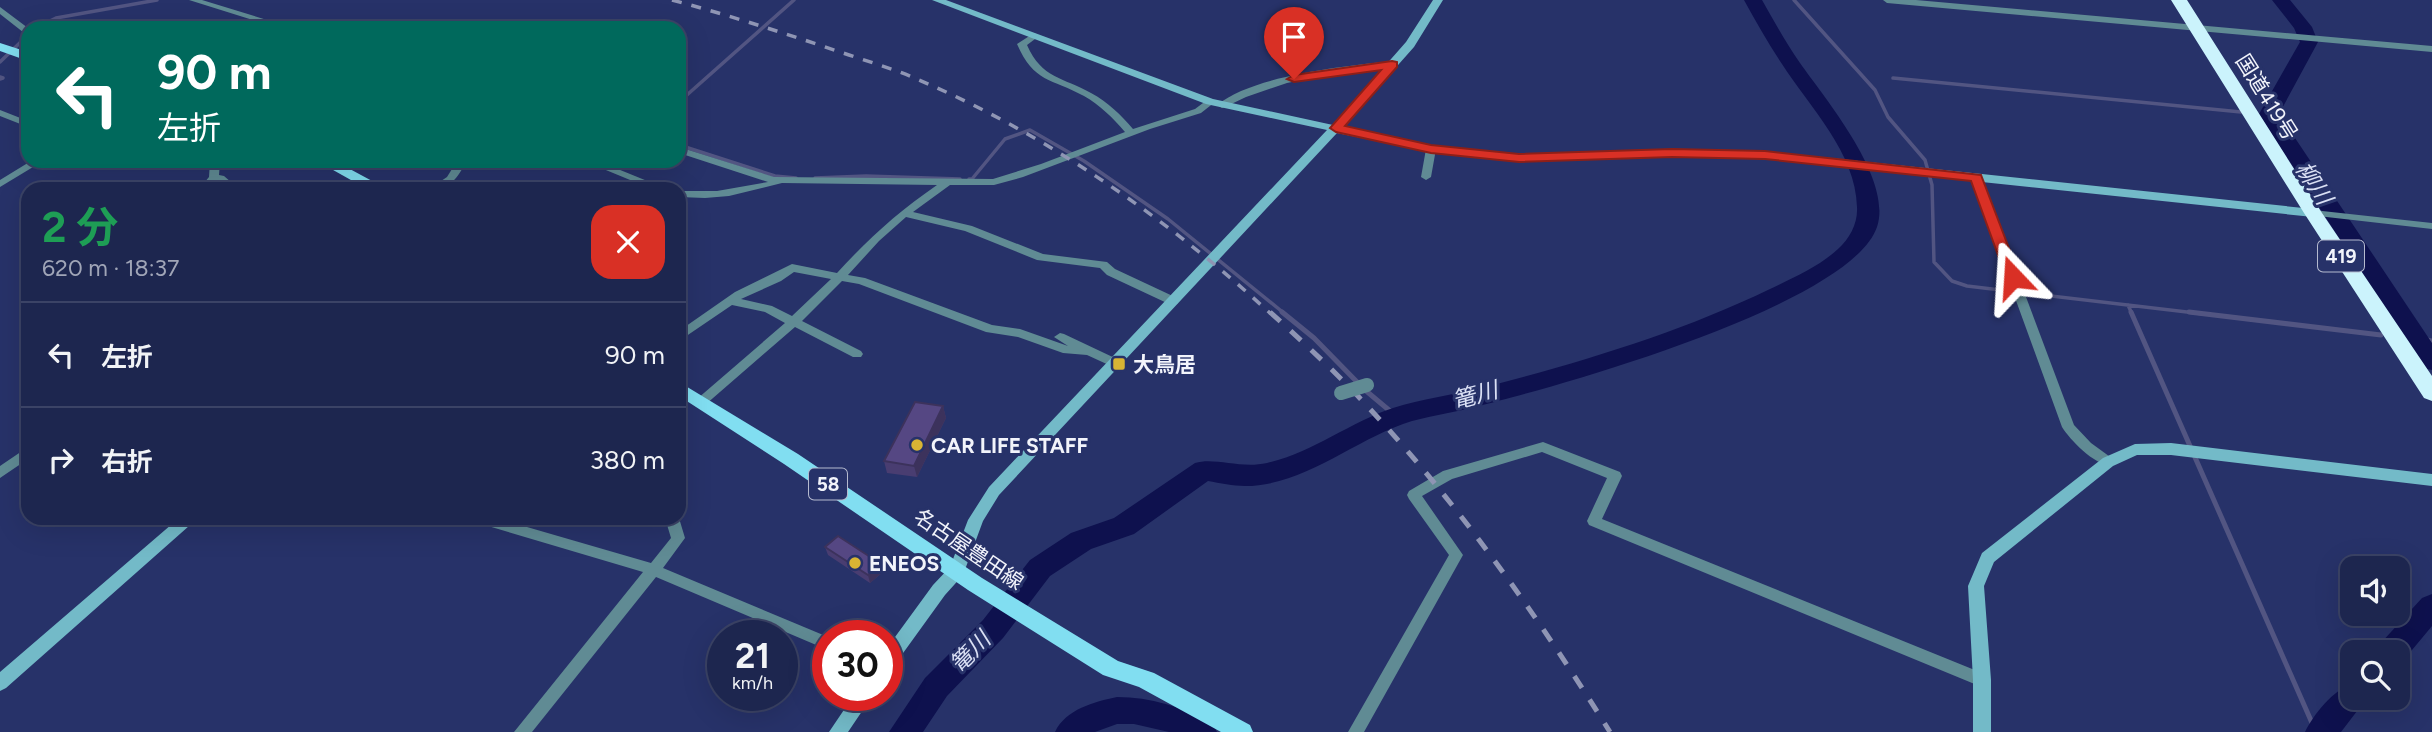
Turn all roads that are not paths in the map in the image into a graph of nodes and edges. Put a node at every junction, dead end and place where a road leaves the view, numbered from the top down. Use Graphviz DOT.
graph roads {
  1 [pos="193,0"];
  2 [pos="937,0"];
  3 [pos="1438,0"];
  4 [pos="1887,0"];
  5 [pos="2179,0"];
  6 [pos="0,10"];
  7 [pos="257,21"];
  8 [pos="21,25"];
  9 [pos="2196,28"];
  10 [pos="1034,36"];
  11 [pos="2432,49"];
  12 [pos="1392,64"];
  13 [pos="1216,104"];
  14 [pos="0,113"];
  15 [pos="21,121"];
  16 [pos="1336,128"];
  17 [pos="1132,133"];
  18 [pos="1431,149"];
  19 [pos="686,152"];
  20 [pos="26,168"];
  21 [pos="215,168"];
  22 [pos="338,168"];
  23 [pos="458,168"];
  24 [pos="607,168"];
  25 [pos="214,177"];
  26 [pos="785,177"];
  27 [pos="1426,177"];
  28 [pos="1976,177"];
  29 [pos="210,182"];
  30 [pos="225,182"];
  31 [pos="365,182"];
  32 [pos="446,182"];
  33 [pos="644,182"];
  34 [pos="947,182"];
  35 [pos="0,184"];
  36 [pos="686,195"];
  37 [pos="904,213"];
  38 [pos="2319,214"];
  39 [pos="2432,226"];
  40 [pos="838,275"];
  41 [pos="730,301"];
  42 [pos="1173,301"];
  43 [pos="793,323"];
  44 [pos="686,332"];
  45 [pos="1060,337"];
  46 [pos="1086,351"];
  47 [pos="858,354"];
  48 [pos="1115,363"];
  49 [pos="1367,385"];
  50 [pos="686,392"];
  51 [pos="1341,393"];
  52 [pos="2432,393"];
  53 [pos="701,402"];
  54 [pos="21,457"];
  55 [pos="2108,462"];
  56 [pos="0,473"];
  57 [pos="2432,480"];
  58 [pos="182,525"];
  59 [pos="502,525"];
  60 [pos="674,525"];
  61 [pos="651,569"];
  62 [pos="957,570"];
  63 [pos="812,637"];
  64 [pos="903,640"];
  65 [pos="1982,680"];
  66 [pos="0,683"];
  67 [pos="853,711"];
  68 [pos="522,732"];
  69 [pos="838,732"];
  70 [pos="1242,732"];
  71 [pos="1356,732"];
  72 [pos="1982,732"];
  1 -- 7 [label="street"];
  2 -- 10 [label="street"];
  3 -- 12 [label="street"];
  4 -- 9 [label="street"];
  5 -- 9 [label="highway, 国道419号 / 419"];
  6 -- 8 [label="street"];
  9 -- 11 [label="street"];
  9 -- 38 [label="highway, 国道419号 / 419"];
  10 -- 13 [label="street"];
  10 -- 17 [label="street"];
  12 -- 13 [label="street"];
  12 -- 16 [label="street"];
  13 -- 16 [label="street"];
  13 -- 17 [label="street"];
  14 -- 15 [label="street"];
  16 -- 18 [label="street"];
  16 -- 42 [label="street"];
  17 -- 34 [label="street"];
  18 -- 27 [label="street"];
  18 -- 28 [label="street"];
  19 -- 26 [label="street"];
  20 -- 35 [label="street"];
  21 -- 25 [label="street"];
  22 -- 31 [label="main road"];
  23 -- 32 [label="street"];
  24 -- 33 [label="street"];
  25 -- 29 [label="street"];
  25 -- 30 [label="street"];
  26 -- 34 [label="street"];
  26 -- 36 [label="street"];
  28 -- 38 [label="street"];
  28 -- 55 [label="street"];
  34 -- 37 [label="street"];
  37 -- 40 [label="street"];
  37 -- 42 [label="street"];
  38 -- 39 [label="street"];
  38 -- 52 [label="highway, 国道419号 / 419"];
  40 -- 41 [label="street"];
  40 -- 43 [label="street"];
  40 -- 46 [label="street"];
  41 -- 43 [label="street"];
  41 -- 44 [label="street"];
  42 -- 48 [label="street"];
  43 -- 47 [label="street"];
  43 -- 53 [label="street"];
  45 -- 46 [label="street"];
  46 -- 48 [label="street"];
  48 -- 62 [label="street"];
  49 -- 51 [label="street, bridge"];
  50 -- 53 [label="main road, 名古屋豊田線 / 58"];
  53 -- 62 [label="main road, 名古屋豊田線 / 58"];
  54 -- 56 [label="street"];
  55 -- 57 [label="street"];
  55 -- 65 [label="street"];
  58 -- 66 [label="street"];
  59 -- 61 [label="street"];
  60 -- 61 [label="street"];
  61 -- 63 [label="street"];
  61 -- 68 [label="street"];
  62 -- 64 [label="street"];
  62 -- 70 [label="main road, 名古屋豊田線 / 58"];
  65 -- 71 [label="street"];
  65 -- 72 [label="street"];
  67 -- 69 [label="street"];
}
